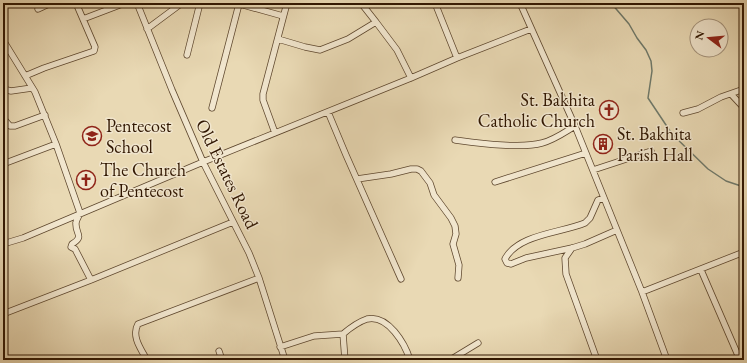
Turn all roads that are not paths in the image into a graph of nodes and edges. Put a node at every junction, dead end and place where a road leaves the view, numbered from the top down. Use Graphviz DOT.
graph roads {
  1 [pos="51,3"];
  2 [pos="76,3"];
  3 [pos="125,3"];
  4 [pos="137,3"];
  5 [pos="182,3"];
  6 [pos="200,3"];
  7 [pos="238,3"];
  8 [pos="287,3"];
  9 [pos="361,3"];
  10 [pos="435,3"];
  11 [pos="520,3"];
  12 [pos="38,9"];
  13 [pos="283,16"];
  14 [pos="83,19"];
  15 [pos="376,22"];
  16 [pos="147,29"];
  17 [pos="531,29"];
  18 [pos="278,39"];
  19 [pos="3,40"];
  20 [pos="5,48"];
  21 [pos="187,55"];
  22 [pos="457,58"];
  23 [pos="25,76"];
  24 [pos="411,78"];
  25 [pos="32,88"];
  26 [pos="744,88"];
  27 [pos="3,89"];
  28 [pos="731,94"];
  29 [pos="212,108"];
  30 [pos="744,108"];
  31 [pos="328,112"];
  32 [pos="683,113"];
  33 [pos="45,115"];
  34 [pos="3,118"];
  35 [pos="575,126"];
  36 [pos="275,133"];
  37 [pos="455,140"];
  38 [pos="56,144"];
  39 [pos="651,151"];
  40 [pos="586,154"];
  41 [pos="203,162"];
  42 [pos="3,164"];
  43 [pos="593,170"];
  44 [pos="357,179"];
  45 [pos="495,182"];
  46 [pos="604,198"];
  47 [pos="80,213"];
  48 [pos="233,222"];
  49 [pos="617,230"];
  50 [pos="3,244"];
  51 [pos="572,248"];
  52 [pos="744,252"];
  53 [pos="701,270"];
  54 [pos="258,278"];
  55 [pos="458,278"];
  56 [pos="401,279"];
  57 [pos="91,280"];
  58 [pos="642,292"];
  59 [pos="3,314"];
  60 [pos="343,334"];
  61 [pos="478,343"];
  62 [pos="280,347"];
  63 [pos="219,351"];
  64 [pos="147,360"];
  65 [pos="222,360"];
  66 [pos="285,360"];
  67 [pos="346,360"];
  68 [pos="410,360"];
  69 [pos="450,360"];
  70 [pos="597,360"];
  71 [pos="667,360"];
  72 [pos="740,360"];
  1 -- 12 [label="street"];
  2 -- 14 [label="street"];
  3 -- 14 [label="street"];
  4 -- 16 [label="street, Old Estates Road"];
  5 -- 16 [label="street"];
  6 -- 21 [label="street"];
  7 -- 13 [label="street"];
  7 -- 29 [label="street"];
  8 -- 13 [label="street"];
  9 -- 15 [label="street"];
  10 -- 22 [label="street"];
  11 -- 17 [label="street"];
  13 -- 18 [label="street"];
  14 -- 23 [label="street"];
  15 -- 18 [label="street"];
  15 -- 24 [label="street"];
  16 -- 41 [label="street, Old Estates Road"];
  17 -- 22 [label="street"];
  17 -- 35 [label="street"];
  18 -- 36 [label="street"];
  19 -- 20 [label="street"];
  20 -- 23 [label="street"];
  22 -- 24 [label="street"];
  23 -- 25 [label="street"];
  24 -- 31 [label="street"];
  25 -- 27 [label="street"];
  25 -- 33 [label="street"];
  26 -- 28 [label="street"];
  28 -- 30 [label="street"];
  28 -- 32 [label="street"];
  31 -- 36 [label="street"];
  31 -- 44 [label="street"];
  33 -- 34 [label="street"];
  33 -- 38 [label="street"];
  35 -- 37 [label="street"];
  35 -- 40 [label="street"];
  36 -- 41 [label="street"];
  38 -- 42 [label="street"];
  38 -- 47 [label="street"];
  39 -- 43 [label="street"];
  40 -- 43 [label="street"];
  40 -- 45 [label="street"];
  41 -- 47 [label="street"];
  41 -- 48 [label="street, Old Estates Road"];
  43 -- 46 [label="street"];
  44 -- 55 [label="street"];
  44 -- 56 [label="street"];
  46 -- 49 [label="street"];
  46 -- 51 [label="street"];
  47 -- 50 [label="street"];
  47 -- 57 [label="street"];
  48 -- 54 [label="street, Old Estates Road"];
  48 -- 57 [label="street"];
  49 -- 51 [label="street"];
  49 -- 58 [label="street"];
  51 -- 70 [label="street"];
  52 -- 53 [label="street"];
  53 -- 58 [label="street"];
  53 -- 72 [label="street"];
  54 -- 62 [label="street, Old Estates Road"];
  54 -- 64 [label="street"];
  57 -- 59 [label="street"];
  58 -- 71 [label="street"];
  60 -- 62 [label="street"];
  60 -- 67 [label="street"];
  60 -- 68 [label="street"];
  61 -- 69 [label="street"];
  62 -- 66 [label="street, Old Estates Road"];
  63 -- 65 [label="street"];
}
